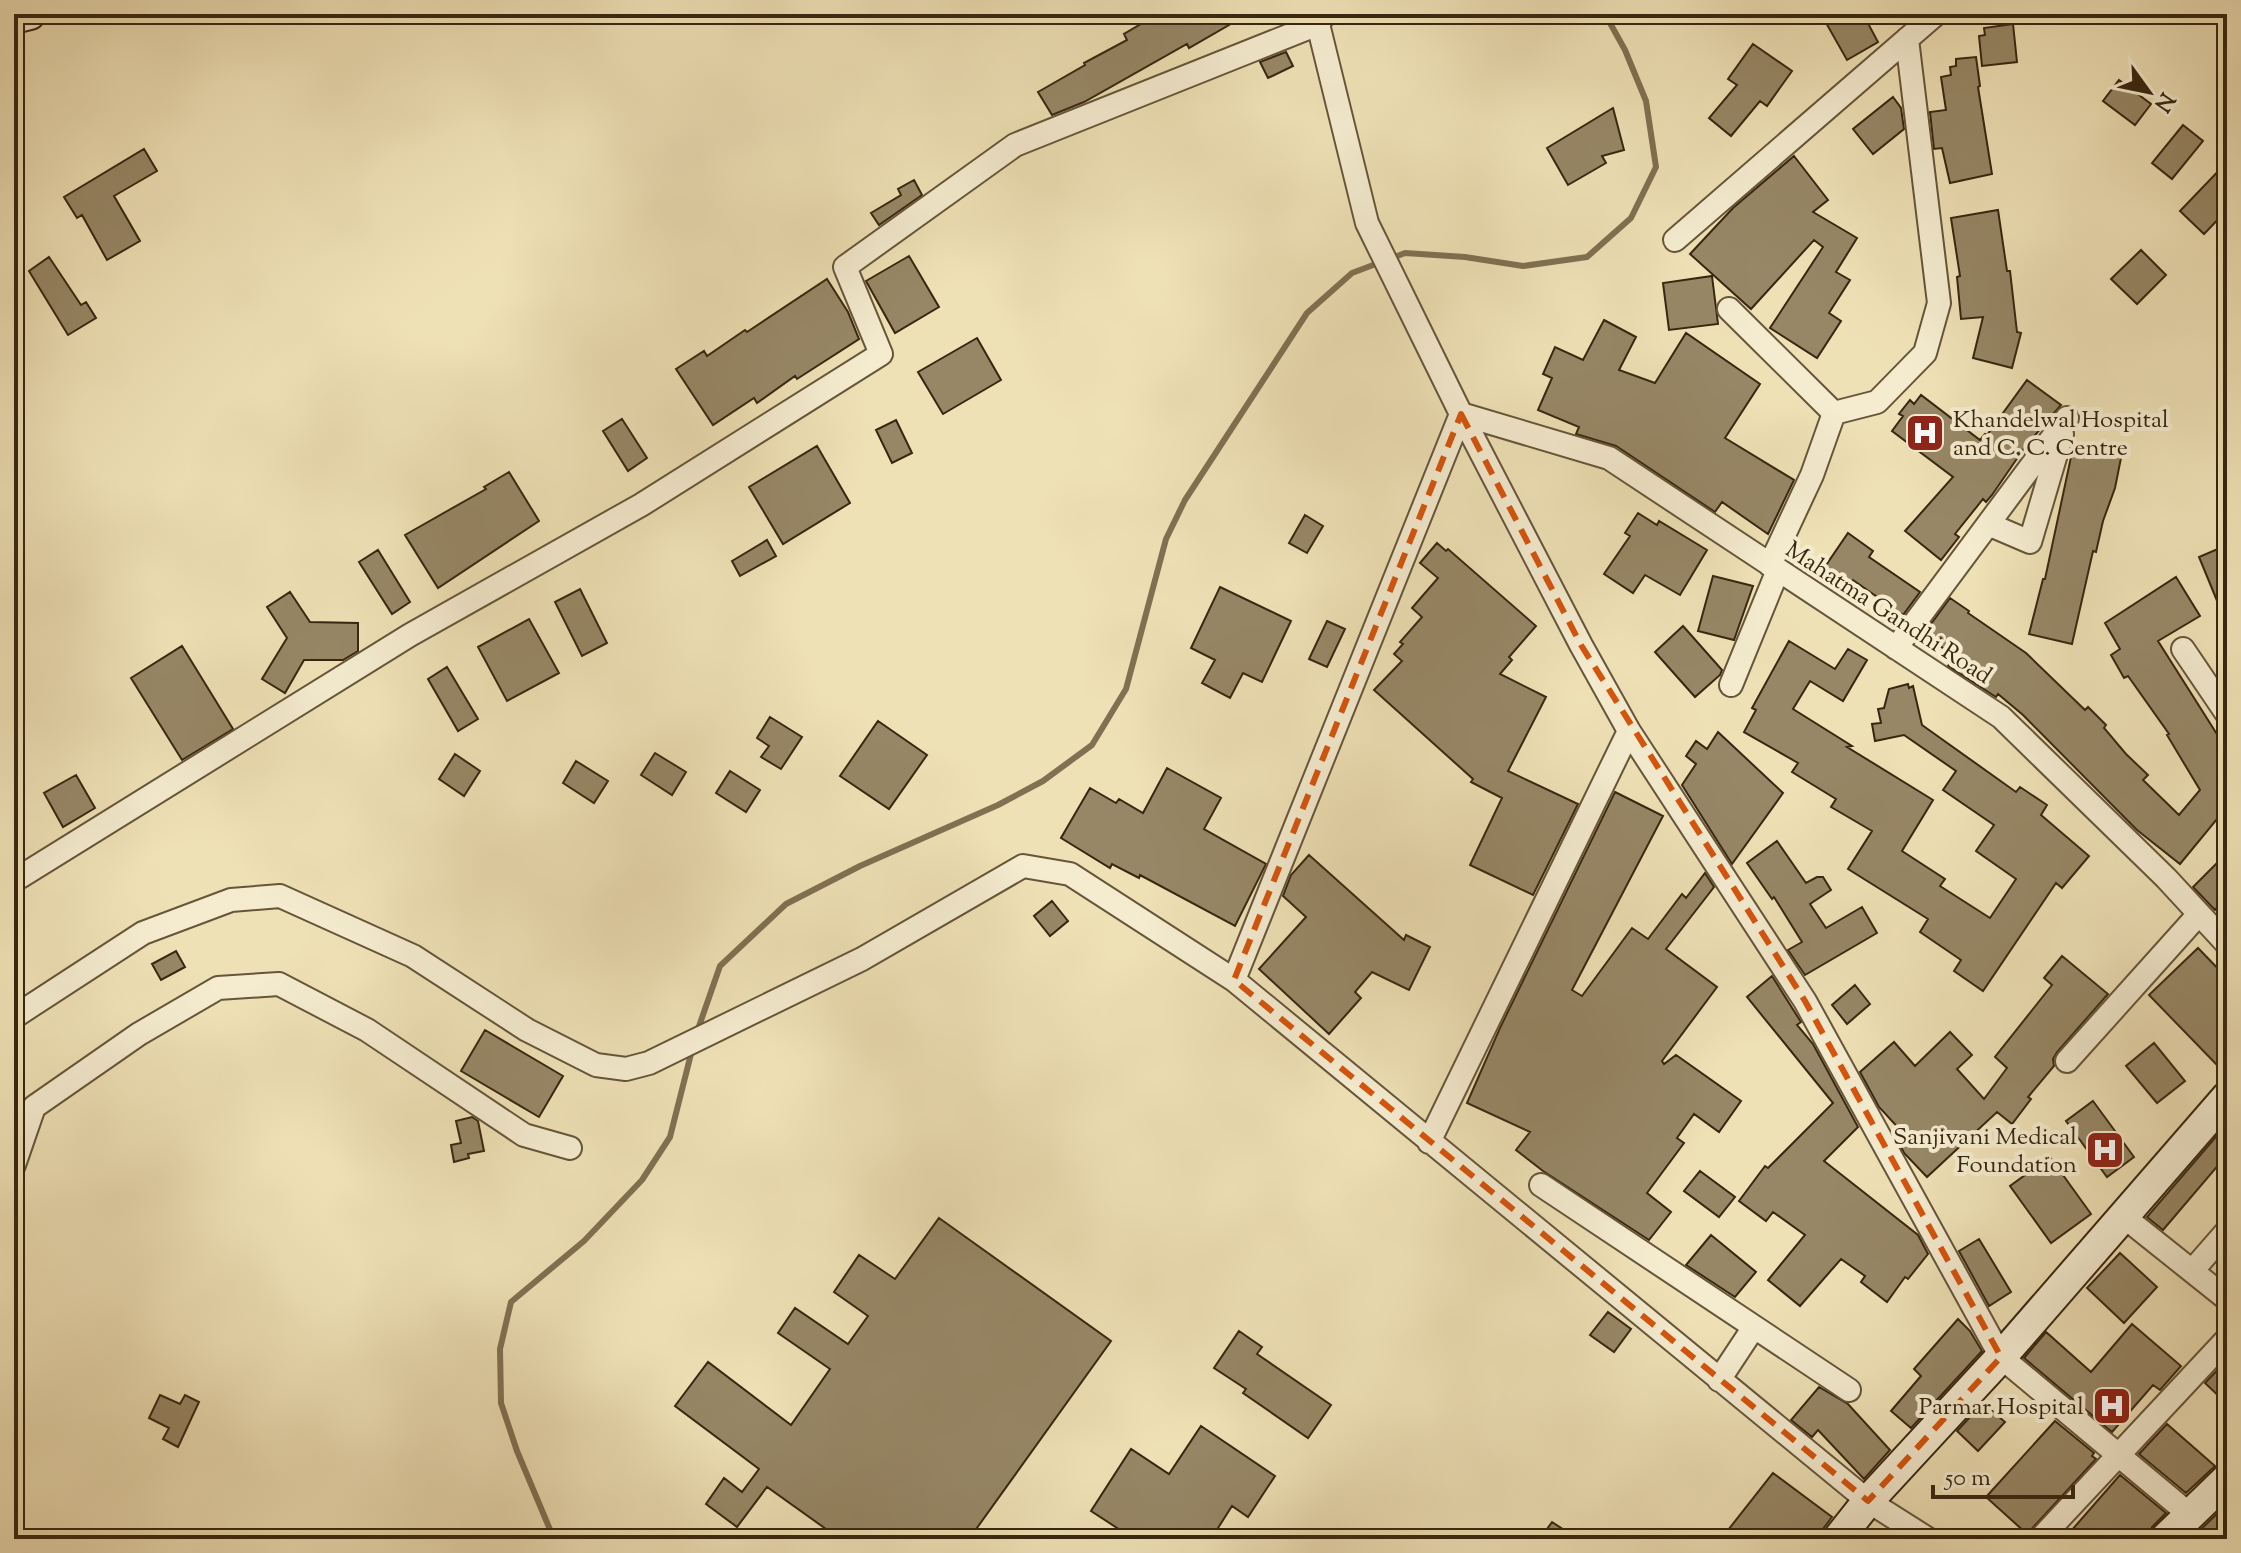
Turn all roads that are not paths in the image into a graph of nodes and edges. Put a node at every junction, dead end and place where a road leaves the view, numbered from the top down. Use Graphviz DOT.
graph roads {
  1 [pos="30,14"];
  2 [pos="1936,14"];
  3 [pos="14,18"];
  4 [pos="1321,19"];
  5 [pos="1907,39"];
  6 [pos="1675,240"];
  7 [pos="1729,309"];
  8 [pos="1834,413"];
  9 [pos="1461,414"];
  10 [pos="1988,524"];
  11 [pos="1774,567"];
  12 [pos="1896,648"];
  13 [pos="2183,649"];
  14 [pos="1731,685"];
  15 [pos="2227,714"];
  16 [pos="1629,731"];
  17 [pos="20,877"];
  18 [pos="2199,914"];
  19 [pos="2227,944"];
  20 [pos="1234,980"];
  21 [pos="14,1017"];
  22 [pos="2067,1061"];
  23 [pos="2227,1097"];
  24 [pos="1429,1142"];
  25 [pos="570,1148"];
  26 [pos="14,1165"];
  27 [pos="1541,1185"];
  28 [pos="2123,1216"];
  29 [pos="2227,1231"];
  30 [pos="2192,1271"];
  31 [pos="2227,1299"];
  32 [pos="1754,1327"];
  33 [pos="2227,1339"];
  34 [pos="2001,1357"];
  35 [pos="1719,1380"];
  36 [pos="1849,1390"];
  37 [pos="2119,1456"];
  38 [pos="2227,1479"];
  39 [pos="1868,1501"];
  40 [pos="2189,1514"];
  41 [pos="1838,1539"];
  42 [pos="1928,1539"];
  43 [pos="2040,1539"];
  44 [pos="2165,1539"];
  1 -- 3 [label="street"];
  2 -- 5 [label="street"];
  4 -- 9 [label="street"];
  4 -- 17 [label="street"];
  5 -- 6 [label="street"];
  5 -- 8 [label="street"];
  7 -- 8 [label="street"];
  8 -- 11 [label="street"];
  9 -- 11 [label="street, Mahatma Gandhi Road"];
  9 -- 16 [label="street"];
  9 -- 20 [label="street"];
  10 -- 10 [label="street"];
  10 -- 12 [label="street"];
  11 -- 12 [label="street, Mahatma Gandhi Road"];
  11 -- 14 [label="street"];
  12 -- 18 [label="street, Mahatma Gandhi Road"];
  13 -- 15 [label="street"];
  16 -- 24 [label="street"];
  16 -- 34 [label="street"];
  18 -- 19 [label="street, Mahatma Gandhi Road"];
  18 -- 22 [label="street"];
  20 -- 21 [label="street"];
  20 -- 24 [label="street"];
  23 -- 28 [label="street"];
  24 -- 35 [label="street"];
  25 -- 26 [label="street"];
  27 -- 32 [label="street"];
  28 -- 30 [label="street"];
  28 -- 34 [label="street"];
  29 -- 30 [label="street"];
  30 -- 31 [label="street"];
  32 -- 35 [label="street"];
  32 -- 36 [label="street"];
  33 -- 37 [label="street"];
  34 -- 37 [label="street"];
  34 -- 39 [label="street"];
  35 -- 39 [label="street"];
  37 -- 40 [label="street"];
  37 -- 43 [label="street"];
  38 -- 40 [label="street"];
  39 -- 41 [label="street"];
  39 -- 42 [label="street"];
  40 -- 44 [label="street"];
}
